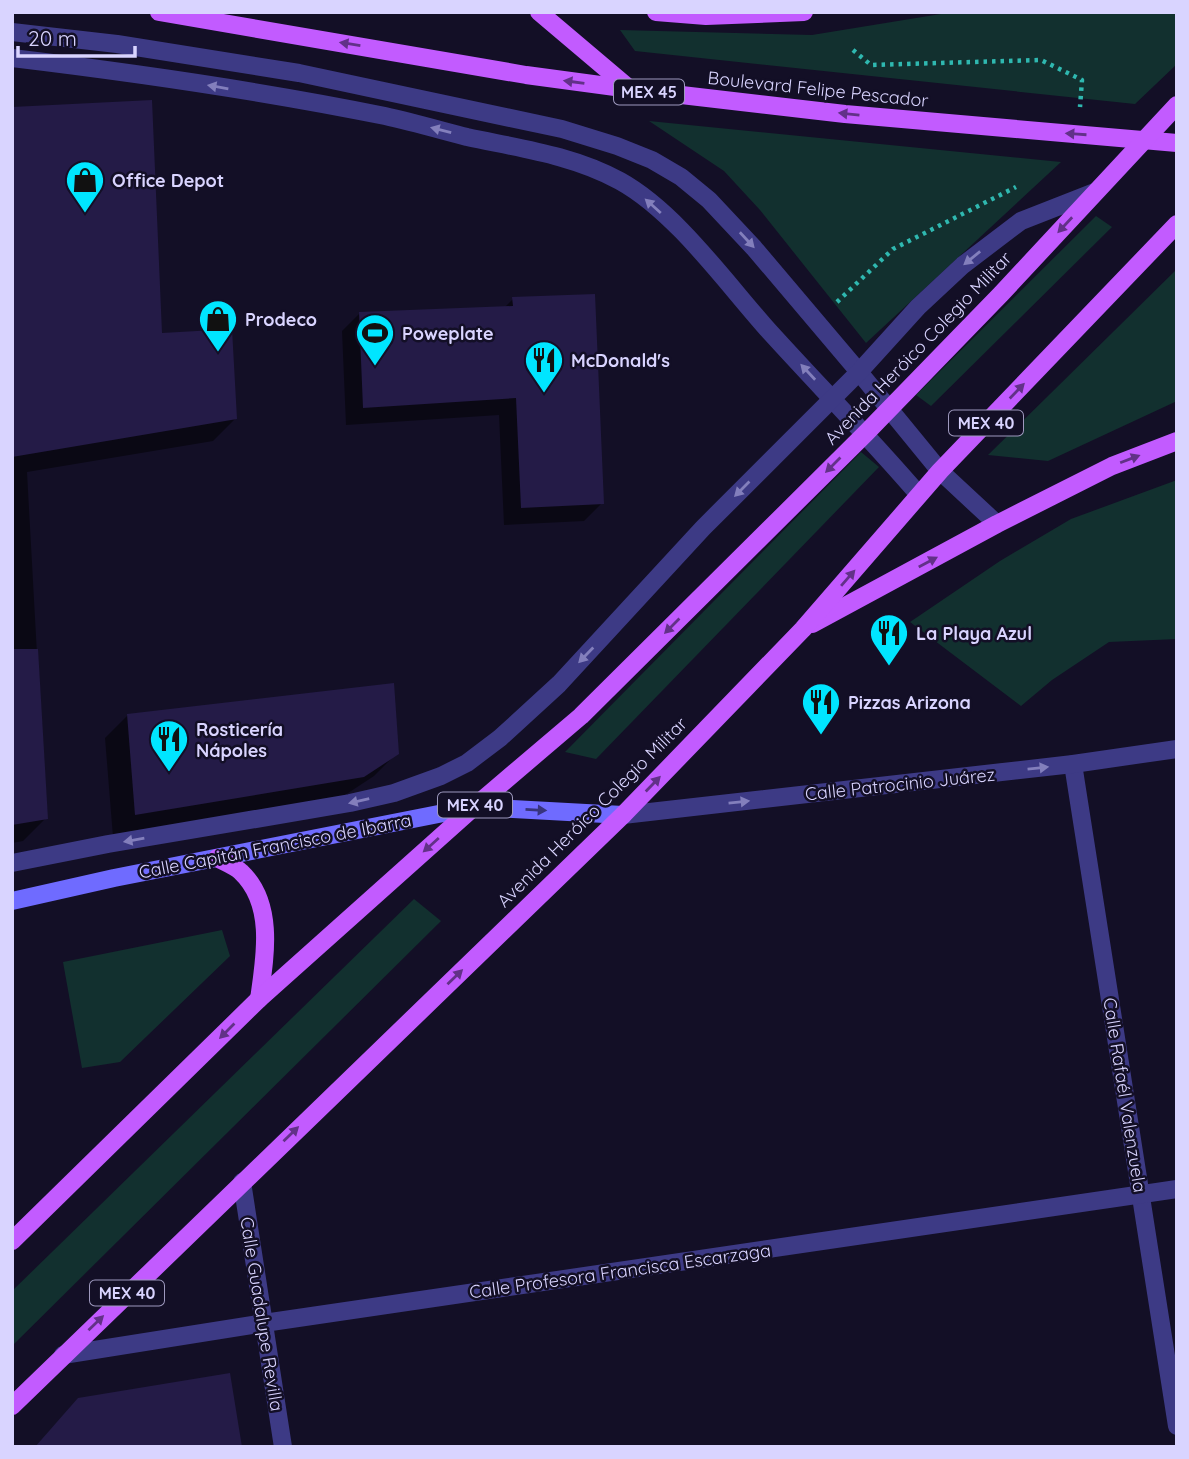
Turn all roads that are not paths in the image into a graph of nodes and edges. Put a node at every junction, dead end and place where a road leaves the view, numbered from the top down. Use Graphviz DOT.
graph roads {
  1 [pos="159,12"];
  2 [pos="539,12"];
  3 [pos="656,12"];
  4 [pos="804,12"];
  5 [pos="12,32"];
  6 [pos="12,58"];
  7 [pos="630,89"];
  8 [pos="1177,105"];
  9 [pos="1144,138"];
  10 [pos="1177,143"];
  11 [pos="1095,192"];
  12 [pos="1177,224"];
  13 [pos="859,372"];
  14 [pos="832,399"];
  15 [pos="889,409"];
  16 [pos="866,433"];
  17 [pos="1177,441"];
  18 [pos="940,471"];
  19 [pos="919,495"];
  20 [pos="997,524"];
  21 [pos="803,629"];
  22 [pos="1177,749"];
  23 [pos="1073,764"];
  24 [pos="474,807"];
  25 [pos="623,815"];
  26 [pos="217,858"];
  27 [pos="12,863"];
  28 [pos="12,901"];
  29 [pos="259,999"];
  30 [pos="242,1182"];
  31 [pos="1177,1189"];
  32 [pos="1140,1194"];
  33 [pos="12,1241"];
  34 [pos="264,1323"];
  35 [pos="63,1355"];
  36 [pos="12,1406"];
  37 [pos="1177,1426"];
  38 [pos="283,1447"];
  7 -- 1 [label="main road, Boulevard Felipe Pescador / MEX 45, one-way"];
  2 -- 7 [label="main road"];
  3 -- 4 [label="main road"];
  5 -- 13 [label="street, one-way"];
  14 -- 6 [label="street, one-way"];
  9 -- 7 [label="main road, Boulevard Felipe Pescador / MEX 45, one-way"];
  8 -- 9 [label="main road, MEX 40"];
  9 -- 10 [label="main road, MEX 45"];
  9 -- 11 [label="main road, Avenida Heróico Colegio Militar / MEX 40"];
  11 -- 13 [label="street, one-way"];
  11 -- 15 [label="main road, Avenida Heróico Colegio Militar / MEX 40, one-way"];
  18 -- 12 [label="main road, Avenida Heróico Colegio Militar / MEX 40, one-way"];
  13 -- 14 [label="street"];
  13 -- 15 [label="street"];
  14 -- 16 [label="street"];
  14 -- 27 [label="street, one-way"];
  15 -- 16 [label="main road, Avenida Heróico Colegio Militar / MEX 40"];
  15 -- 18 [label="street"];
  16 -- 19 [label="street"];
  16 -- 24 [label="main road, Avenida Heróico Colegio Militar / MEX 40, one-way"];
  20 -- 17 [label="main road, one-way"];
  18 -- 19 [label="main road, Avenida Heróico Colegio Militar / MEX 40"];
  18 -- 20 [label="street"];
  21 -- 19 [label="main road, Avenida Heróico Colegio Militar / MEX 40, one-way"];
  21 -- 20 [label="main road, one-way"];
  25 -- 21 [label="main road, Avenida Heróico Colegio Militar / MEX 40, one-way"];
  22 -- 23 [label="street, Calle Patrocinio Juárez"];
  25 -- 23 [label="street, Calle Patrocinio Juárez, one-way"];
  23 -- 32 [label="street, Calle Rafaél Valenzuela"];
  24 -- 25 [label="street, Calle Capitán Francisco de Ibarra, one-way"];
  24 -- 26 [label="street, Calle Capitán Francisco de Ibarra"];
  24 -- 29 [label="main road, Avenida Heróico Colegio Militar / MEX 40, one-way"];
  30 -- 25 [label="main road, Avenida Heróico Colegio Militar / MEX 40, one-way"];
  26 -- 28 [label="street, Calle Capitán Francisco de Ibarra"];
  26 -- 29 [label="main road"];
  29 -- 33 [label="main road, Avenida Heróico Colegio Militar / MEX 40, one-way"];
  30 -- 34 [label="street, Calle Guadalupe Revilla"];
  35 -- 30 [label="main road, Avenida Heróico Colegio Militar / MEX 40, one-way"];
  31 -- 32 [label="street, Calle Profesora Francisca Escarzaga"];
  32 -- 34 [label="street, Calle Profesora Francisca Escarzaga"];
  32 -- 37 [label="street, Calle Rafaél Valenzuela"];
  34 -- 35 [label="street, Calle Profesora Francisca Escarzaga"];
  34 -- 38 [label="street, Calle Guadalupe Revilla"];
  35 -- 36 [label="main road, Avenida Heróico Colegio Militar / MEX 40"];
}
